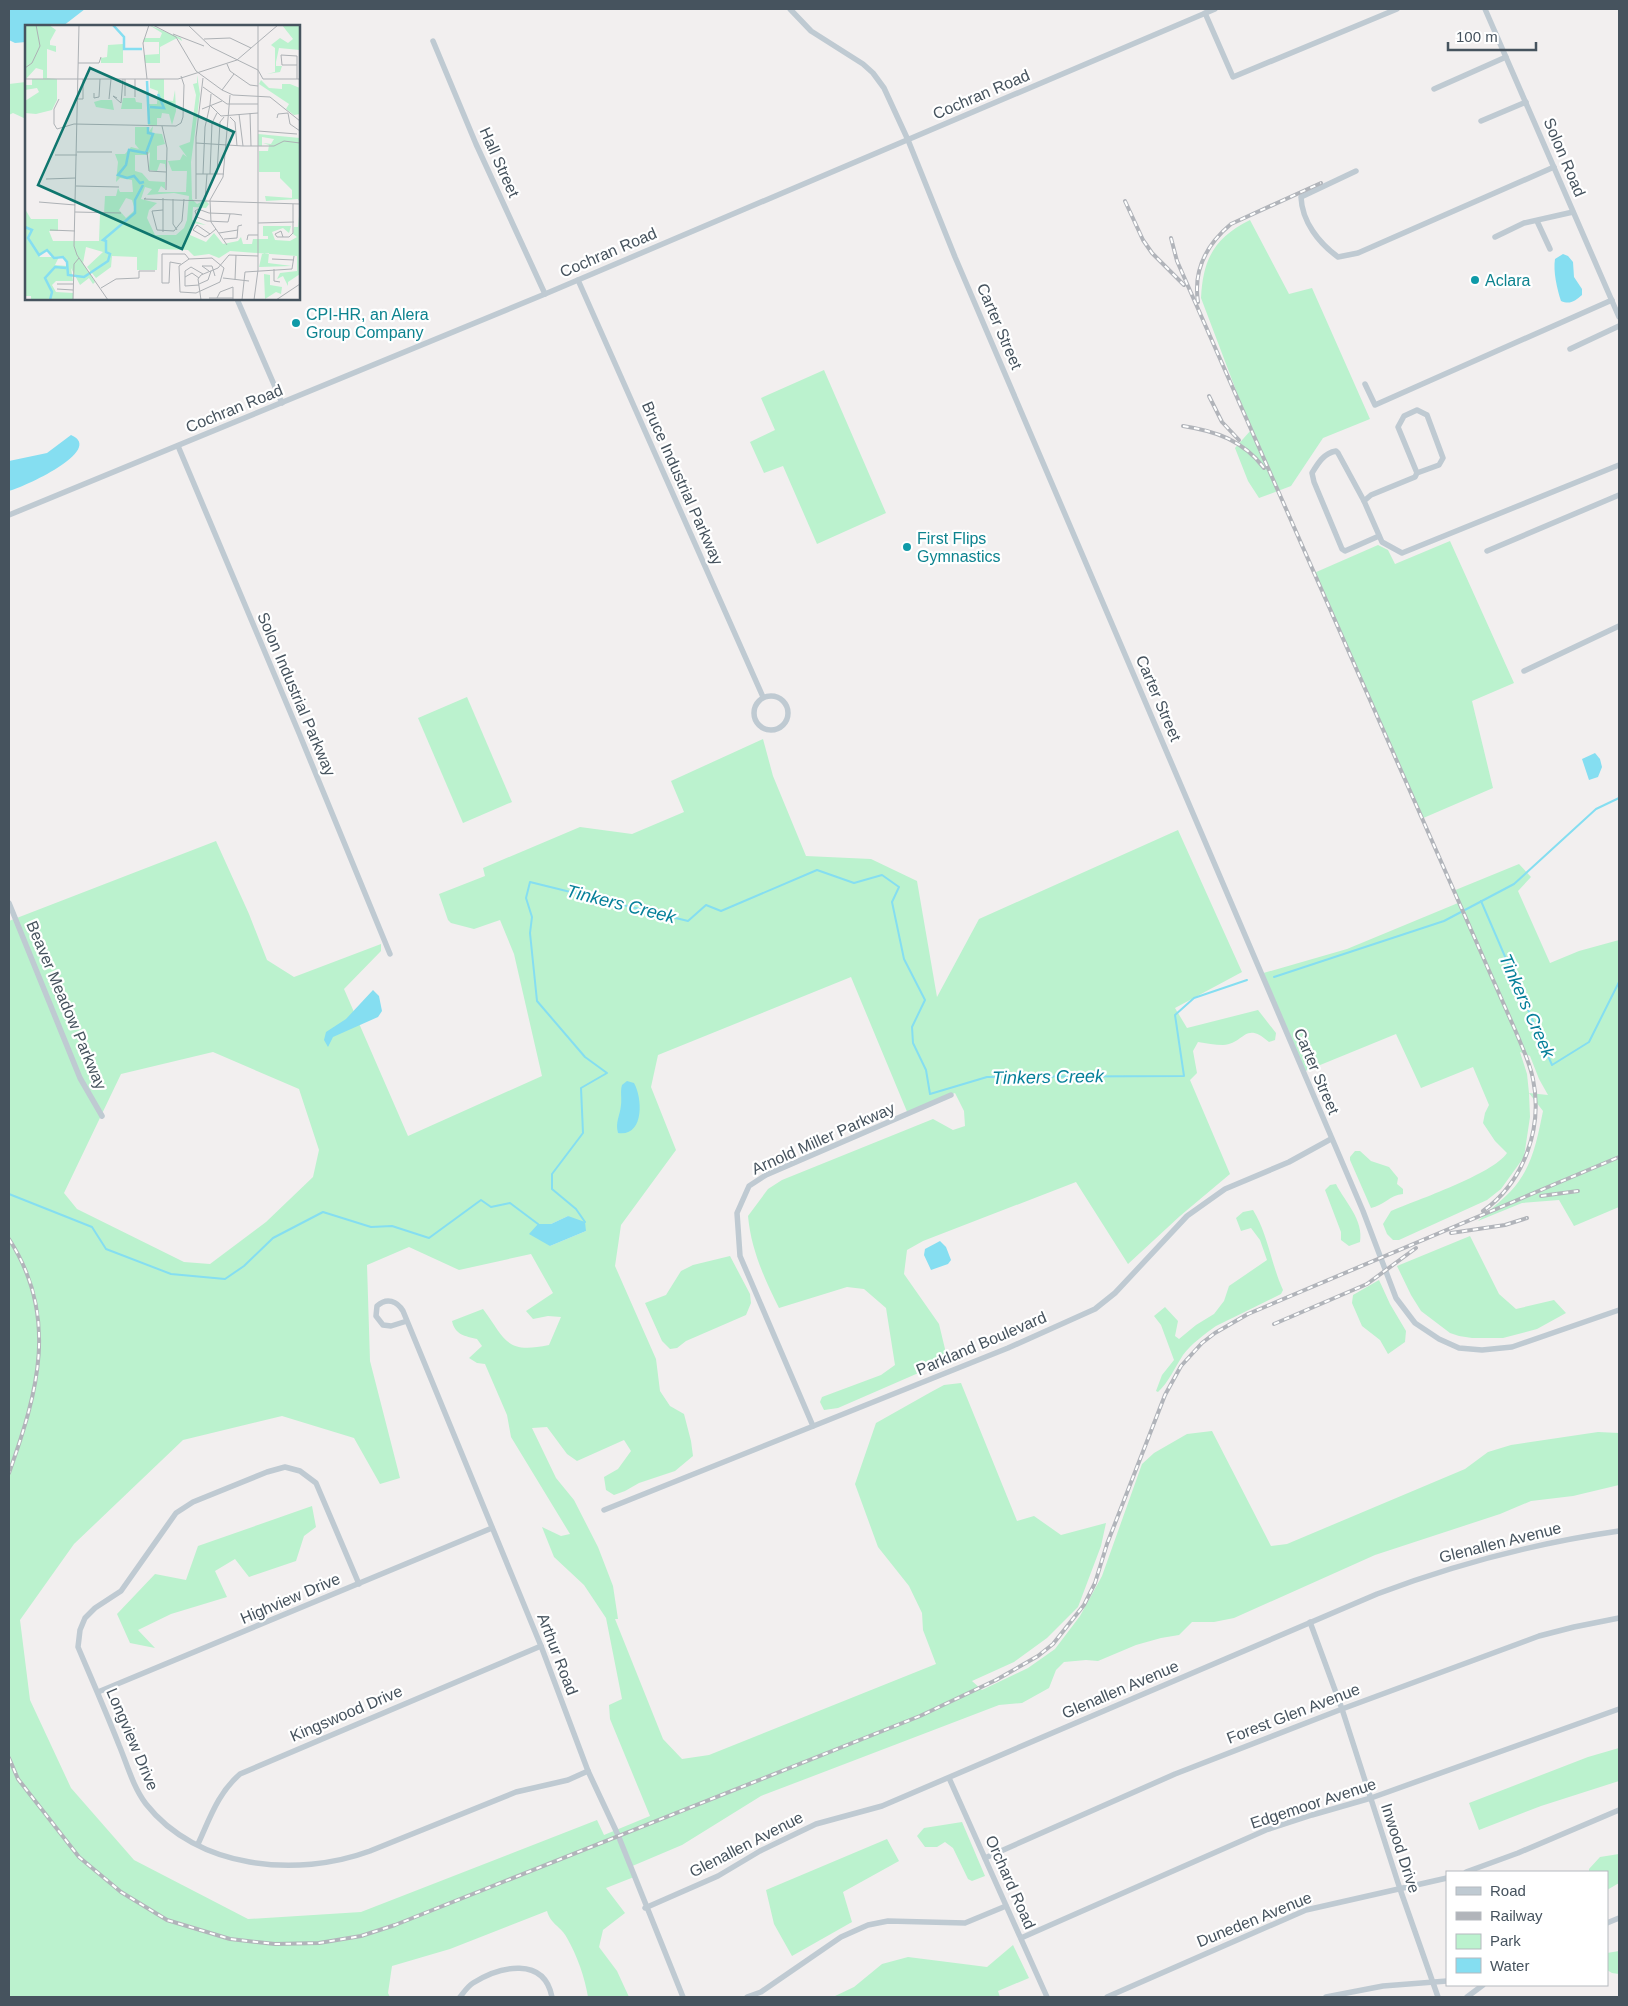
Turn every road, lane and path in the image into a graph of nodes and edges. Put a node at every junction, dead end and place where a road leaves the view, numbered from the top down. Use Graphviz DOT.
graph roads {
  1 [pos="790,9"];
  2 [pos="1215,9"];
  3 [pos="1397,9"];
  4 [pos="1485,9"];
  5 [pos="1205,13"];
  6 [pos="433,41"];
  7 [pos="1506,57"];
  8 [pos="1434,89"];
  9 [pos="1526,102"];
  10 [pos="1480,121"];
  11 [pos="908,140"];
  12 [pos="1554,167"];
  13 [pos="1356,171"];
  14 [pos="1573,212"];
  15 [pos="1537,221"];
  16 [pos="1495,237"];
  17 [pos="1550,249"];
  18 [pos="578,280"];
  19 [pos="545,294"];
  20 [pos="237,300"];
  21 [pos="1612,300"];
  22 [pos="1619,316"];
  23 [pos="1619,326"];
  24 [pos="1570,349"];
  25 [pos="1366,384"];
  26 [pos="282,403"];
  27 [pos="178,446"];
  28 [pos="1619,465"];
  29 [pos="1417,473"];
  30 [pos="1619,495"];
  31 [pos="1364,501"];
  32 [pos="9,515"];
  33 [pos="1379,536"];
  34 [pos="1487,551"];
  35 [pos="1619,626"];
  36 [pos="1524,671"];
  37 [pos="763,697"];
  38 [pos="9,903"];
  39 [pos="390,954"];
  40 [pos="951,1095"];
  41 [pos="102,1116"];
  42 [pos="1331,1140"];
  43 [pos="1619,1310"];
  44 [pos="407,1321"];
  45 [pos="813,1426"];
  46 [pos="604,1510"];
  47 [pos="492,1528"];
  48 [pos="1619,1531"];
  49 [pos="359,1584"];
  50 [pos="1619,1618"];
  51 [pos="1310,1622"];
  52 [pos="540,1646"];
  53 [pos="98,1692"];
  54 [pos="1342,1709"];
  55 [pos="1619,1709"];
  56 [pos="588,1771"];
  57 [pos="949,1778"];
  58 [pos="1371,1798"];
  59 [pos="1619,1810"];
  60 [pos="198,1844"];
  61 [pos="985,1858"];
  62 [pos="1469,1871"];
  63 [pos="1446,1878"];
  64 [pos="1400,1889"];
  65 [pos="1006,1906"];
  66 [pos="645,1908"];
  67 [pos="1021,1938"];
  68 [pos="1446,1981"];
  69 [pos="1432,1982"];
  70 [pos="1482,1986"];
  71 [pos="552,1995"];
  72 [pos="460,1997"];
  73 [pos="682,1997"];
  74 [pos="748,1997"];
  75 [pos="1047,1997"];
  76 [pos="1107,1997"];
  77 [pos="1326,1997"];
  78 [pos="1438,1997"];
  79 [pos="1468,1997"];
  1 -- 11 [label="street, Carter Street"];
  2 -- 5 [label="street, Cochran Road"];
  3 -- 5 [label="street"];
  4 -- 7 [label="street, Solon Road"];
  5 -- 11 [label="street, Cochran Road"];
  6 -- 19 [label="street, Hall Street"];
  7 -- 8 [label="street"];
  7 -- 9 [label="street, Solon Road"];
  9 -- 10 [label="street"];
  9 -- 12 [label="street, Solon Road"];
  11 -- 18 [label="street, Cochran Road"];
  11 -- 42 [label="street, Carter Street"];
  12 -- 13 [label="street"];
  12 -- 14 [label="street, Solon Road"];
  14 -- 15 [label="street"];
  14 -- 21 [label="street, Solon Road"];
  15 -- 16 [label="street"];
  15 -- 17 [label="street"];
  18 -- 19 [label="street, Cochran Road"];
  18 -- 37 [label="street, Bruce Industrial Parkway"];
  19 -- 26 [label="street, Cochran Road"];
  20 -- 26 [label="street"];
  21 -- 22 [label="street, Solon Road"];
  21 -- 25 [label="street"];
  23 -- 24 [label="street"];
  26 -- 27 [label="street, Cochran Road"];
  27 -- 32 [label="street, Cochran Road"];
  27 -- 39 [label="street, Solon Industrial Parkway"];
  28 -- 33 [label="street"];
  29 -- 29 [label="street"];
  29 -- 31 [label="street"];
  30 -- 34 [label="street"];
  31 -- 33 [label="street"];
  31 -- 33 [label="street"];
  35 -- 36 [label="street"];
  37 -- 37 [label="street"];
  38 -- 41 [label="street, Beaver Meadow Parkway"];
  40 -- 45 [label="street, Arnold Miller Parkway"];
  42 -- 43 [label="street, Carter Street"];
  42 -- 45 [label="street, Parkland Boulevard"];
  44 -- 44 [label="street, Arthur Road"];
  44 -- 47 [label="street, Arthur Road"];
  45 -- 46 [label="street, Parkland Boulevard"];
  47 -- 49 [label="street, Highview Drive"];
  47 -- 52 [label="street, Arthur Road"];
  48 -- 51 [label="street, Glenallen Avenue"];
  49 -- 53 [label="street, Highview Drive"];
  49 -- 53 [label="street, Longview Drive"];
  50 -- 54 [label="street, Forest Glen Avenue"];
  51 -- 54 [label="street, Inwood Drive"];
  51 -- 57 [label="street, Glenallen Avenue"];
  52 -- 56 [label="street, Arthur Road"];
  52 -- 60 [label="street, Kingswood Drive"];
  53 -- 60 [label="street, Longview Drive"];
  54 -- 58 [label="street, Inwood Drive"];
  54 -- 61 [label="street, Forest Glen Avenue"];
  55 -- 58 [label="street, Edgemoor Avenue"];
  56 -- 60 [label="street, Longview Drive"];
  56 -- 66 [label="street, Arthur Road"];
  57 -- 61 [label="street, Orchard Road"];
  57 -- 66 [label="street, Glenallen Avenue"];
  58 -- 64 [label="street, Inwood Drive"];
  58 -- 67 [label="street, Edgemoor Avenue"];
  59 -- 62 [label="street"];
  61 -- 65 [label="street, Orchard Road"];
  63 -- 64 [label="street, Duneden Avenue"];
  64 -- 69 [label="street, Inwood Drive"];
  64 -- 76 [label="street, Duneden Avenue"];
  65 -- 67 [label="street, Orchard Road"];
  65 -- 74 [label="street"];
  66 -- 73 [label="street, Arthur Road"];
  67 -- 75 [label="street, Orchard Road"];
  68 -- 69 [label="street"];
  69 -- 77 [label="street"];
  69 -- 78 [label="street, Inwood Drive"];
  70 -- 79 [label="street"];
  71 -- 72 [label="street"];
}
